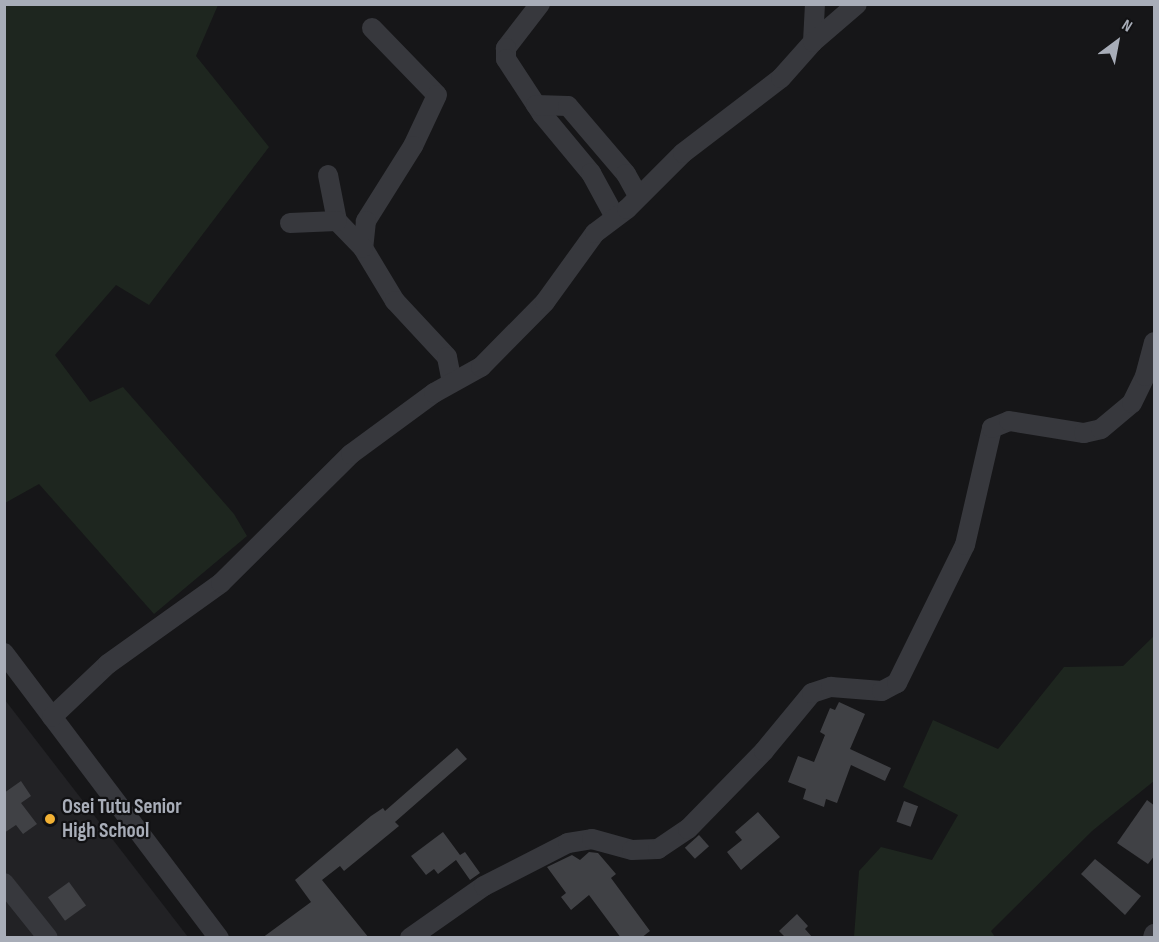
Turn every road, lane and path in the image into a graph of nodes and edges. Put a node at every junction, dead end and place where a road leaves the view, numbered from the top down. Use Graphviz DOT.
graph roads {
  1 [pos="540,4"];
  2 [pos="815,4"];
  3 [pos="857,4"];
  4 [pos="372,28"];
  5 [pos="813,42"];
  6 [pos="536,105"];
  7 [pos="328,176"];
  8 [pos="638,196"];
  9 [pos="615,217"];
  10 [pos="338,221"];
  11 [pos="290,223"];
  12 [pos="363,248"];
  13 [pos="1155,342"];
  14 [pos="452,382"];
  15 [pos="4,653"];
  16 [pos="52,717"];
  17 [pos="4,883"];
  18 [pos="48,938"];
  19 [pos="219,938"];
  20 [pos="410,938"];
  1 -- 6 [label="street"];
  2 -- 5 [label="street"];
  3 -- 5 [label="street"];
  4 -- 12 [label="street"];
  5 -- 8 [label="street"];
  6 -- 8 [label="street"];
  6 -- 9 [label="street"];
  7 -- 10 [label="street"];
  8 -- 9 [label="street"];
  9 -- 14 [label="street"];
  10 -- 11 [label="street"];
  10 -- 12 [label="street"];
  12 -- 14 [label="street"];
  13 -- 20 [label="street"];
  14 -- 16 [label="street"];
  15 -- 16 [label="street"];
  16 -- 19 [label="street"];
  17 -- 18 [label="street"];
}
